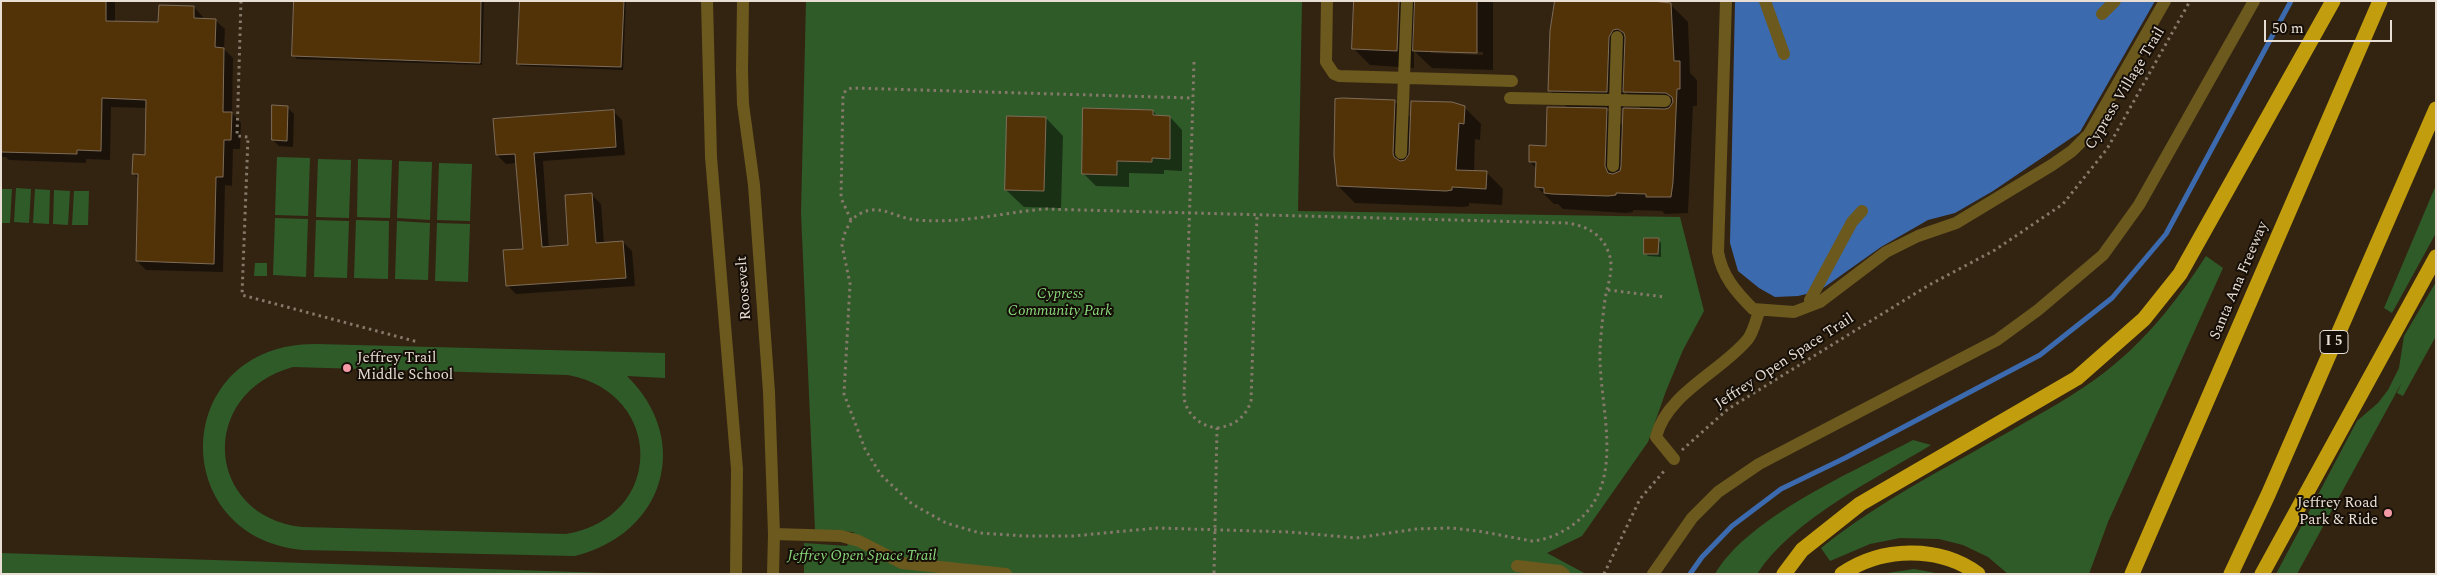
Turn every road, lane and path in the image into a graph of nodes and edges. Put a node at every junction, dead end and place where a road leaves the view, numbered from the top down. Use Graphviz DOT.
graph roads {
  1 [pos="241,1"];
  2 [pos="707,1"];
  3 [pos="743,1"];
  4 [pos="1327,1"];
  5 [pos="1407,1"];
  6 [pos="1726,1"];
  7 [pos="1765,1"];
  8 [pos="2115,1"];
  9 [pos="2165,1"];
  10 [pos="2190,1"];
  11 [pos="2254,1"];
  12 [pos="2333,1"];
  13 [pos="2380,1"];
  14 [pos="2102,14"];
  15 [pos="1617,37"];
  16 [pos="1784,54"];
  17 [pos="1194,62"];
  18 [pos="1403,78"];
  19 [pos="1512,81"];
  20 [pos="1192,98"];
  21 [pos="1510,98"];
  22 [pos="1615,100"];
  23 [pos="1666,101"];
  24 [pos="2436,109"];
  25 [pos="1401,152"];
  26 [pos="1613,166"];
  27 [pos="1862,211"];
  28 [pos="1189,213"];
  29 [pos="1257,215"];
  30 [pos="851,220"];
  31 [pos="2436,257"];
  32 [pos="1929,285"];
  33 [pos="1608,290"];
  34 [pos="1664,298"];
  35 [pos="1811,305"];
  36 [pos="1760,310"];
  37 [pos="418,342"];
  38 [pos="1217,428"];
  39 [pos="1674,459"];
  40 [pos="1215,530"];
  41 [pos="774,534"];
  42 [pos="1517,566"];
  43 [pos="736,574"];
  44 [pos="773,574"];
  45 [pos="1006,574"];
  46 [pos="1214,574"];
  47 [pos="1564,574"];
  48 [pos="1604,574"];
  49 [pos="1653,574"];
  50 [pos="1784,574"];
  51 [pos="1842,574"];
  52 [pos="1978,574"];
  53 [pos="2132,574"];
  54 [pos="2231,574"];
  55 [pos="2262,574"];
  1 -- 37 [label="path"];
  2 -- 43 [label="street, Roosevelt"];
  3 -- 41 [label="street, Roosevelt"];
  4 -- 18 [label="street"];
  5 -- 18 [label="street"];
  6 -- 36 [label="street"];
  7 -- 16 [label="street"];
  8 -- 14 [label="street"];
  9 -- 35 [label="street"];
  10 -- 32 [label="path, Cypress Village Trail"];
  11 -- 49 [label="street"];
  12 -- 50 [label="highway"];
  13 -- 53 [label="highway, Santa Ana Freeway"];
  15 -- 22 [label="street"];
  17 -- 20 [label="path"];
  18 -- 19 [label="street"];
  18 -- 25 [label="street"];
  20 -- 28 [label="path"];
  20 -- 30 [label="path"];
  21 -- 22 [label="street"];
  22 -- 23 [label="street"];
  22 -- 26 [label="street"];
  24 -- 54 [label="highway, I 5"];
  27 -- 35 [label="street"];
  28 -- 29 [label="path"];
  28 -- 30 [label="path"];
  28 -- 38 [label="path"];
  29 -- 33 [label="path"];
  29 -- 38 [label="path"];
  30 -- 40 [label="path"];
  31 -- 55 [label="highway"];
  32 -- 39 [label="path, Jeffrey Open Space Trail"];
  33 -- 34 [label="path"];
  33 -- 40 [label="path"];
  35 -- 36 [label="street"];
  36 -- 39 [label="street"];
  38 -- 40 [label="path"];
  39 -- 48 [label="path, Jeffrey Open Space Trail"];
  40 -- 46 [label="path"];
  41 -- 44 [label="street, Roosevelt"];
  41 -- 45 [label="street"];
  42 -- 47 [label="street"];
  51 -- 52 [label="highway"];
}
